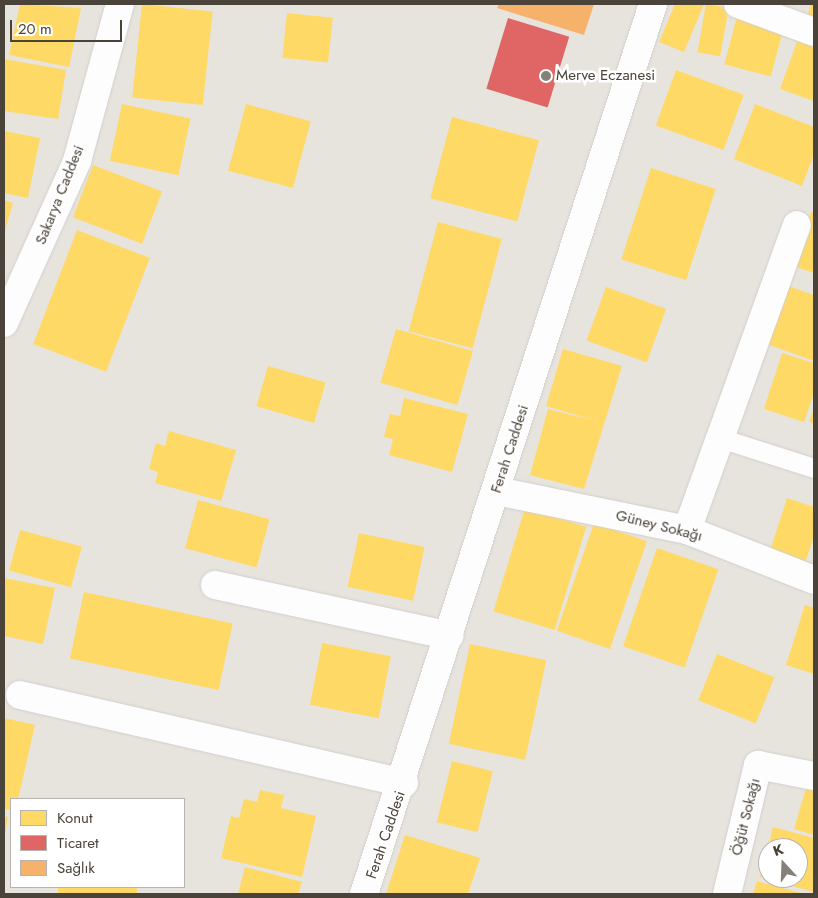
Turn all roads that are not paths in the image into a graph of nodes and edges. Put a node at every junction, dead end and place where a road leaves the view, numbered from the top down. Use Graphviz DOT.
graph roads {
  1 [pos="120,4"];
  2 [pos="653,4"];
  3 [pos="738,4"];
  4 [pos="814,32"];
  5 [pos="797,225"];
  6 [pos="4,323"];
  7 [pos="720,438"];
  8 [pos="814,468"];
  9 [pos="497,490"];
  10 [pos="687,530"];
  11 [pos="814,580"];
  12 [pos="215,585"];
  13 [pos="450,636"];
  14 [pos="20,695"];
  15 [pos="814,776"];
  16 [pos="404,783"];
  17 [pos="364,894"];
  18 [pos="727,894"];
  1 -- 6 [label="street, Sakarya Caddesi"];
  2 -- 9 [label="street, Ferah Caddesi"];
  3 -- 4 [label="street"];
  5 -- 7 [label="street"];
  7 -- 8 [label="lane"];
  7 -- 10 [label="street"];
  9 -- 10 [label="street, Güney Sokağı"];
  9 -- 13 [label="street, Ferah Caddesi"];
  10 -- 11 [label="street, Güney Sokağı"];
  12 -- 13 [label="street"];
  13 -- 16 [label="street, Ferah Caddesi"];
  14 -- 16 [label="street"];
  15 -- 18 [label="street, Öğüt Sokağı"];
  16 -- 17 [label="street, Ferah Caddesi"];
}
